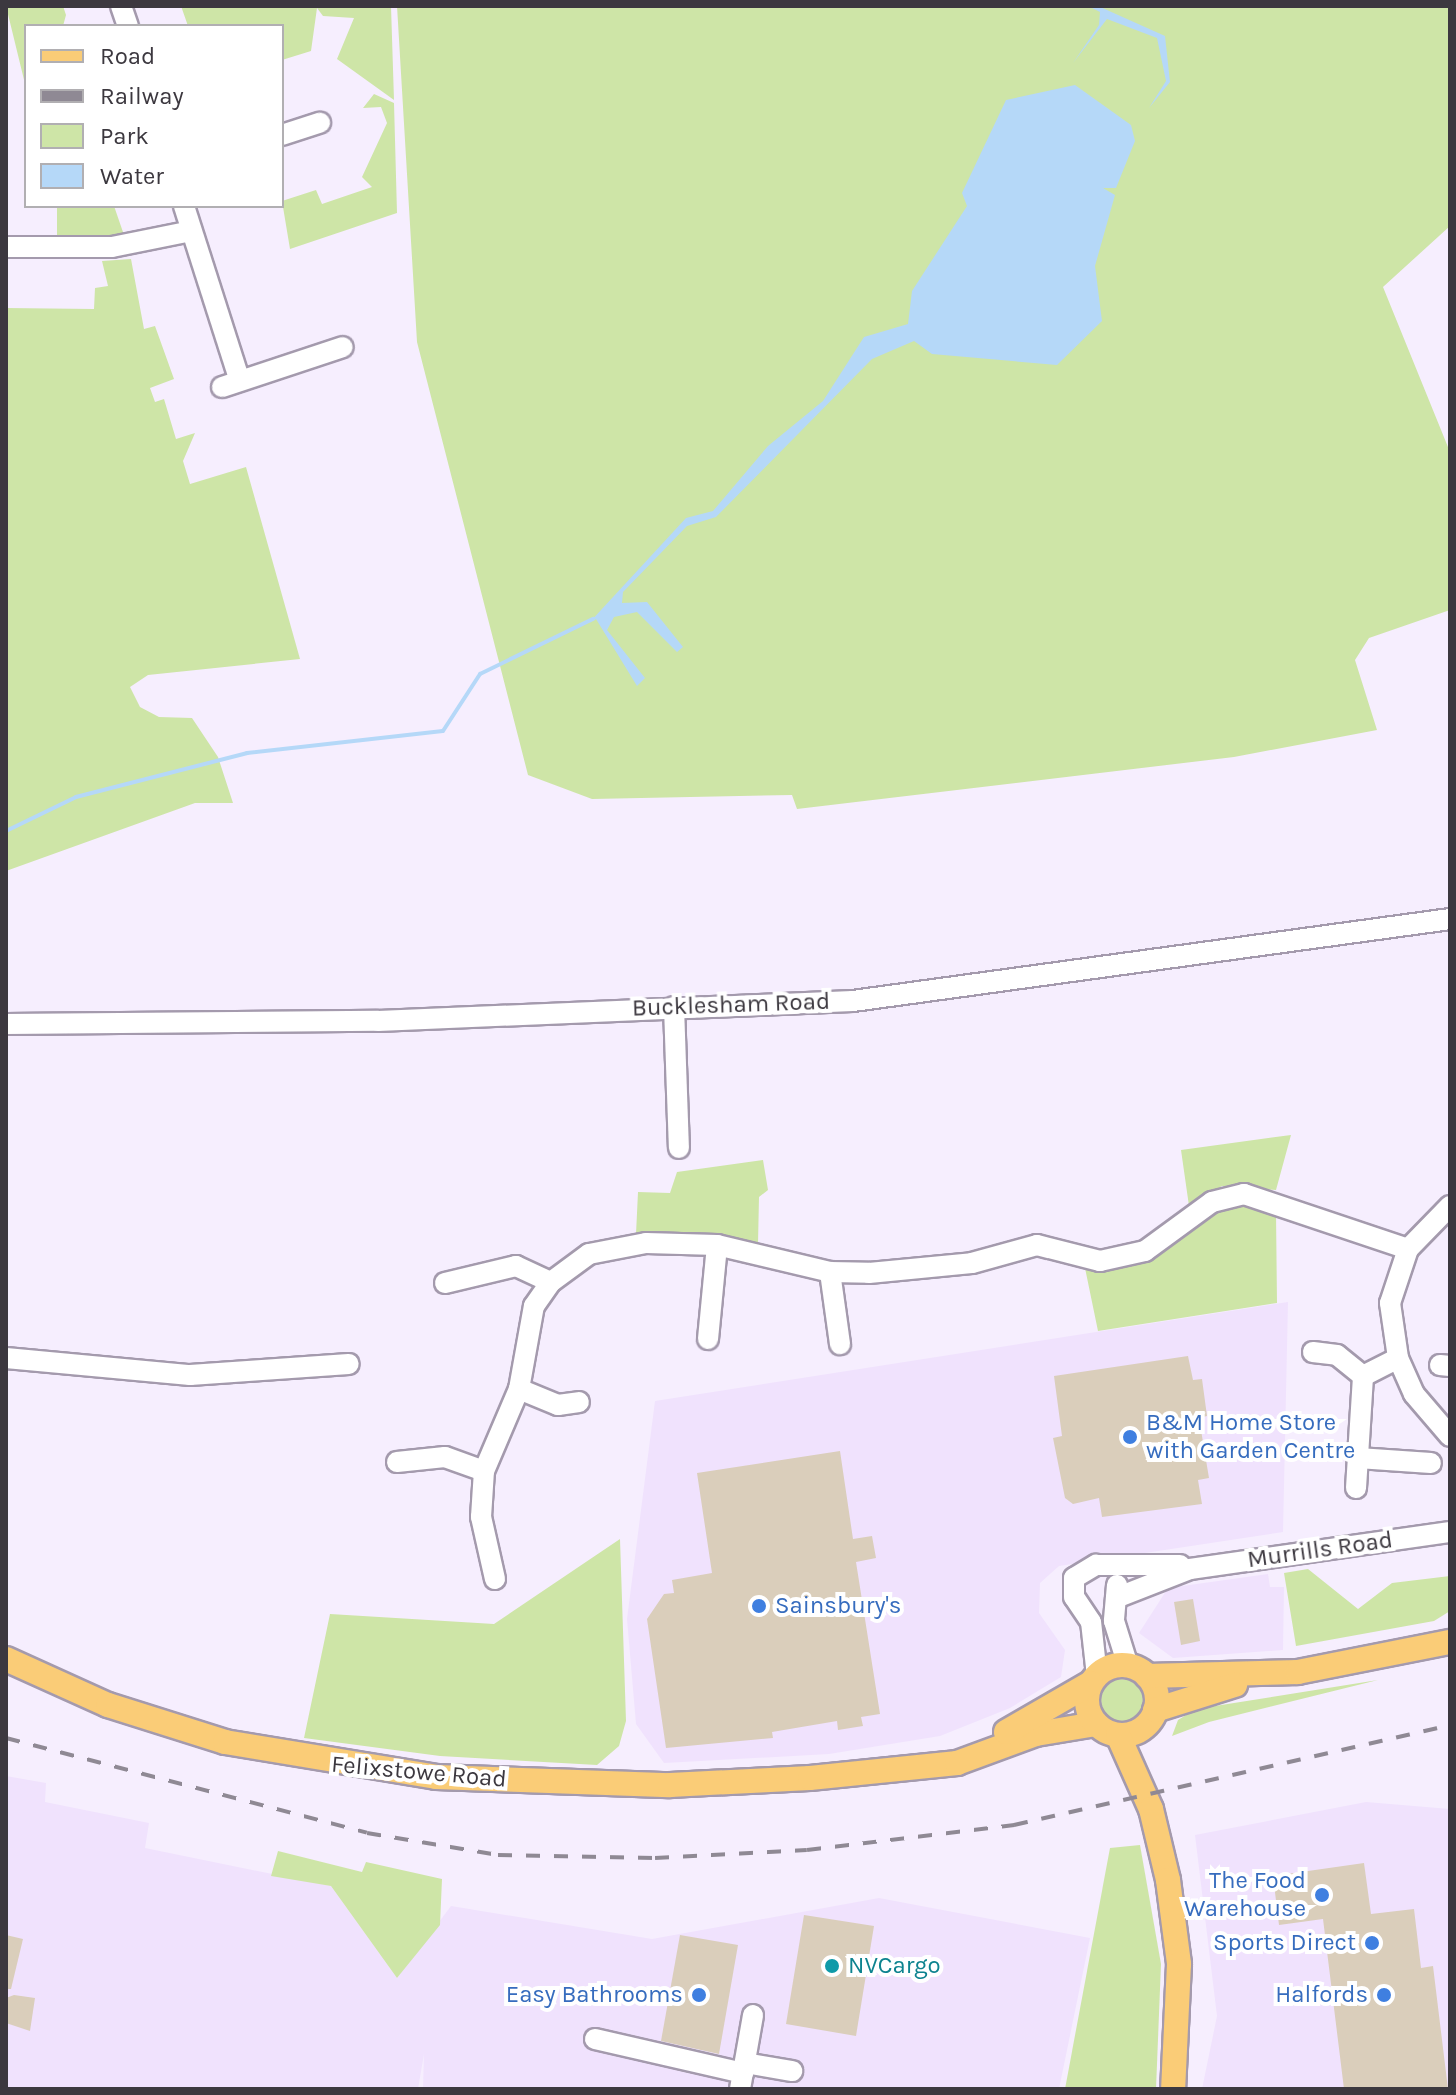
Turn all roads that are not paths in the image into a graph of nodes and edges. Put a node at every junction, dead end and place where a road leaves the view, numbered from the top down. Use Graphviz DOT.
graph roads {
  1 [pos="320,123"];
  2 [pos="284,134"];
  3 [pos="185,208"];
  4 [pos="191,231"];
  5 [pos="6,247"];
  6 [pos="343,347"];
  7 [pos="1450,919"];
  8 [pos="674,1007"];
  9 [pos="6,1024"];
  10 [pos="679,1148"];
  11 [pos="1450,1206"];
  12 [pos="717,1245"];
  13 [pos="1408,1249"];
  14 [pos="830,1272"];
  15 [pos="551,1282"];
  16 [pos="445,1283"];
  17 [pos="708,1339"];
  18 [pos="840,1344"];
  19 [pos="1313,1352"];
  20 [pos="6,1358"];
  21 [pos="1398,1358"];
  22 [pos="349,1364"];
  23 [pos="1363,1376"];
  24 [pos="519,1389"];
  25 [pos="579,1402"];
  26 [pos="1450,1436"];
  27 [pos="1358,1458"];
  28 [pos="397,1462"];
  29 [pos="1431,1463"];
  30 [pos="484,1471"];
  31 [pos="1356,1488"];
  32 [pos="1450,1532"];
  33 [pos="1106,1568"];
  34 [pos="1190,1569"];
  35 [pos="495,1579"];
  36 [pos="1116,1598"];
  37 [pos="1450,1642"];
  38 [pos="6,1659"];
  39 [pos="1138,1671"];
  40 [pos="1280,1674"];
  41 [pos="1094,1679"];
  42 [pos="1154,1713"];
  43 [pos="1107,1730"];
  44 [pos="957,1763"];
  45 [pos="849,1775"];
  46 [pos="1141,1781"];
  47 [pos="1151,1809"];
  48 [pos="753,2015"];
  49 [pos="595,2039"];
  50 [pos="792,2071"];
  51 [pos="743,2075"];
  52 [pos="1173,2089"];
  1 -- 2 [label="street"];
  3 -- 4 [label="street"];
  4 -- 5 [label="street"];
  4 -- 6 [label="street"];
  7 -- 8 [label="street, Bucklesham Road"];
  8 -- 9 [label="street, Bucklesham Road"];
  8 -- 10 [label="street"];
  11 -- 13 [label="street"];
  12 -- 14 [label="street"];
  12 -- 15 [label="street"];
  12 -- 17 [label="street"];
  13 -- 14 [label="street"];
  13 -- 21 [label="street"];
  14 -- 18 [label="street"];
  15 -- 16 [label="street"];
  15 -- 24 [label="street"];
  19 -- 23 [label="street"];
  20 -- 22 [label="street"];
  21 -- 23 [label="street"];
  21 -- 26 [label="street"];
  23 -- 27 [label="street"];
  24 -- 25 [label="street"];
  24 -- 30 [label="street"];
  27 -- 29 [label="street"];
  27 -- 31 [label="street"];
  28 -- 30 [label="street"];
  30 -- 35 [label="street"];
  32 -- 34 [label="street, Murrills Road"];
  33 -- 34 [label="street, Murrills Road"];
  33 -- 36 [label="street"];
  33 -- 41 [label="street"];
  34 -- 36 [label="street, Murrills Road"];
  36 -- 39 [label="street"];
  37 -- 40 [label="main road"];
  38 -- 45 [label="main road, Felixstowe Road"];
  39 -- 40 [label="main road"];
  39 -- 41 [label="main road"];
  39 -- 42 [label="main road"];
  40 -- 42 [label="main road"];
  41 -- 43 [label="main road"];
  41 -- 45 [label="main road, Felixstowe Road"];
  42 -- 43 [label="main road"];
  42 -- 47 [label="main road"];
  43 -- 44 [label="main road, Felixstowe Road"];
  43 -- 46 [label="main road"];
  44 -- 45 [label="main road, Felixstowe Road"];
  44 -- 46 [label="main road"];
  46 -- 47 [label="main road"];
  47 -- 52 [label="main road"];
  48 -- 51 [label="street"];
  49 -- 51 [label="street"];
  50 -- 51 [label="street"];
}
